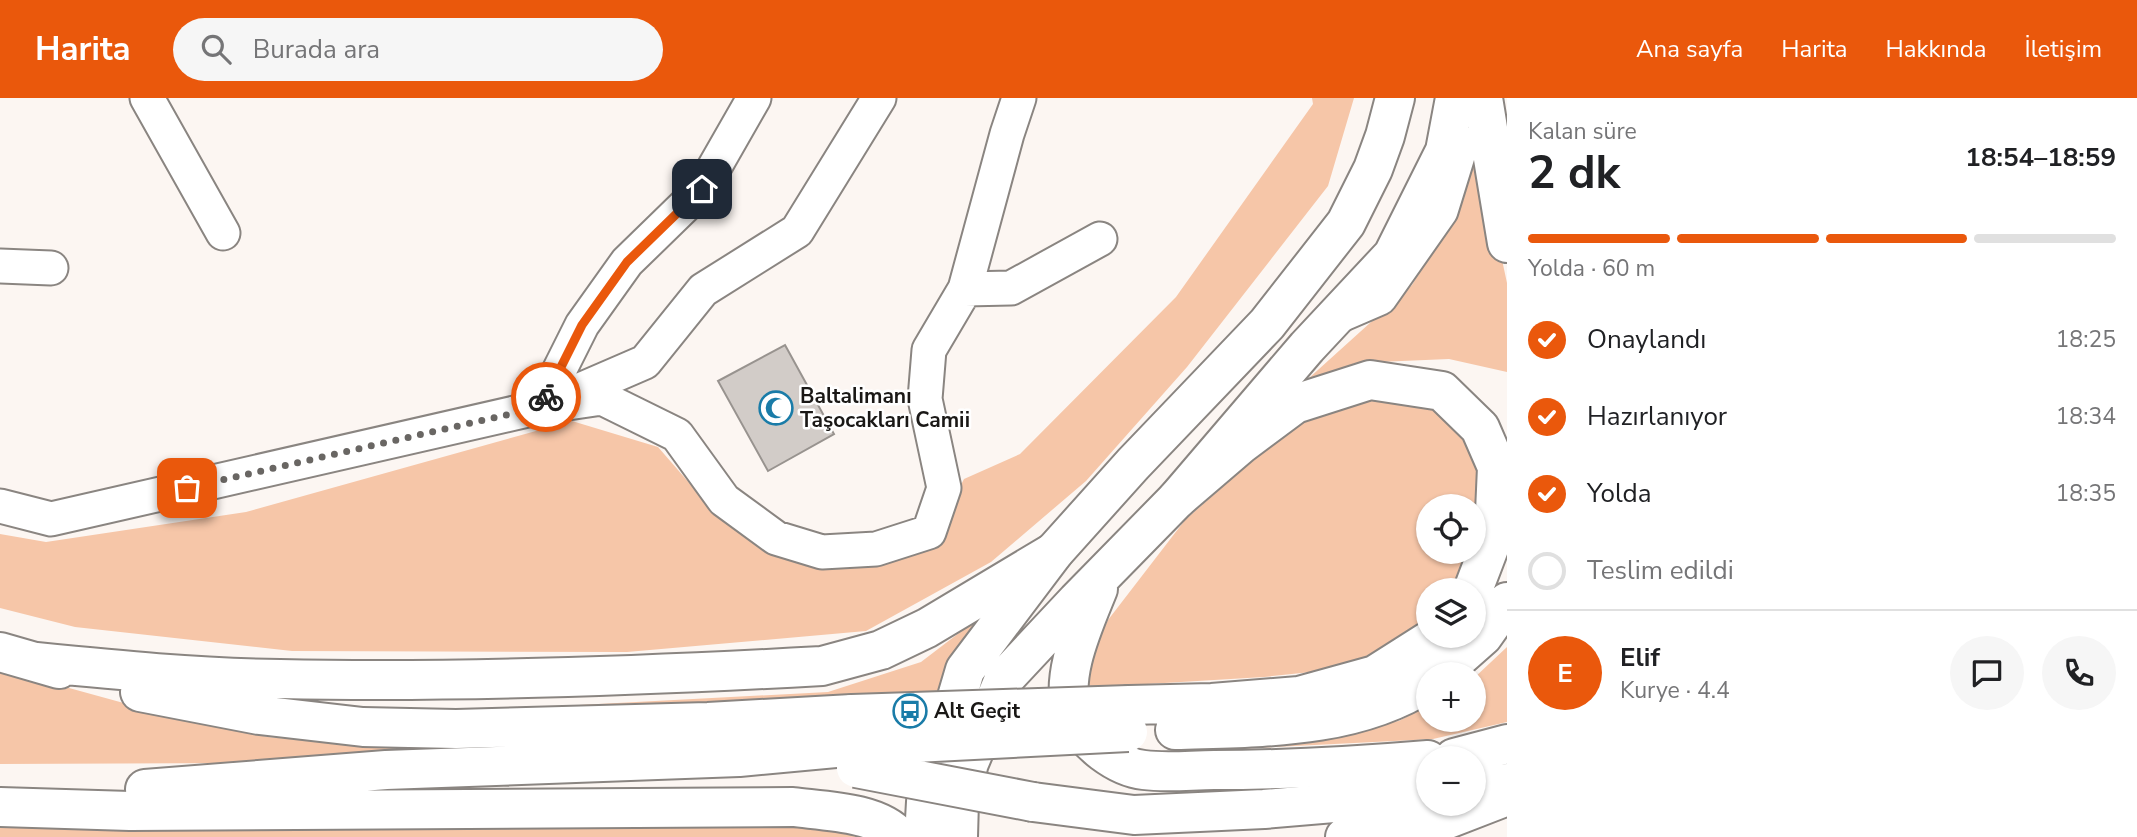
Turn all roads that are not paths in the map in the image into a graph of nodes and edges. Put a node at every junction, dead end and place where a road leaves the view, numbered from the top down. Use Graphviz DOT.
graph roads {
  1 [pos="147,98"];
  2 [pos="879,98"];
  3 [pos="1019,98"];
  4 [pos="1395,98"];
  5 [pos="740,103"];
  6 [pos="1464,103"];
  7 [pos="223,233"];
  8 [pos="1100,239"];
  9 [pos="1507,243"];
  10 [pos="0,266"];
  11 [pos="51,268"];
  12 [pos="965,289"];
  13 [pos="541,407"];
  14 [pos="1177,499"];
  15 [pos="0,506"];
  16 [pos="1054,552"];
  17 [pos="1104,573"];
  18 [pos="1478,578"];
  19 [pos="1507,602"];
  20 [pos="1418,648"];
  21 [pos="18,657"];
  22 [pos="1454,662"];
  23 [pos="1416,690"];
  24 [pos="1128,719"];
  25 [pos="855,742"];
  26 [pos="1507,744"];
  27 [pos="1486,750"];
  28 [pos="1416,761"];
  29 [pos="1507,783"];
  30 [pos="1486,786"];
  31 [pos="1416,796"];
  32 [pos="1507,796"];
  33 [pos="0,805"];
  34 [pos="899,837"];
  35 [pos="924,837"];
  36 [pos="958,837"];
  37 [pos="1345,837"];
  1 -- 7 [label="street"];
  2 -- 13 [label="street"];
  3 -- 12 [label="street"];
  4 -- 16 [label="main road"];
  5 -- 13 [label="street"];
  6 -- 9 [label="main road"];
  6 -- 14 [label="main road"];
  8 -- 12 [label="street"];
  10 -- 11 [label="street"];
  12 -- 13 [label="street"];
  13 -- 15 [label="street"];
  14 -- 17 [label="main road"];
  14 -- 18 [label="main road"];
  16 -- 21 [label="main road"];
  16 -- 35 [label="main road"];
  17 -- 28 [label="main road"];
  17 -- 36 [label="main road"];
  19 -- 22 [label="main road"];
  20 -- 24 [label="main road"];
  21 -- 25 [label="main road"];
  23 -- 24 [label="main road"];
  24 -- 25 [label="main road, bridge"];
  25 -- 31 [label="main road, bridge"];
  25 -- 33 [label="main road"];
  26 -- 27 [label="main road"];
  29 -- 30 [label="main road"];
  32 -- 37 [label="main road"];
  33 -- 34 [label="main road"];
}
